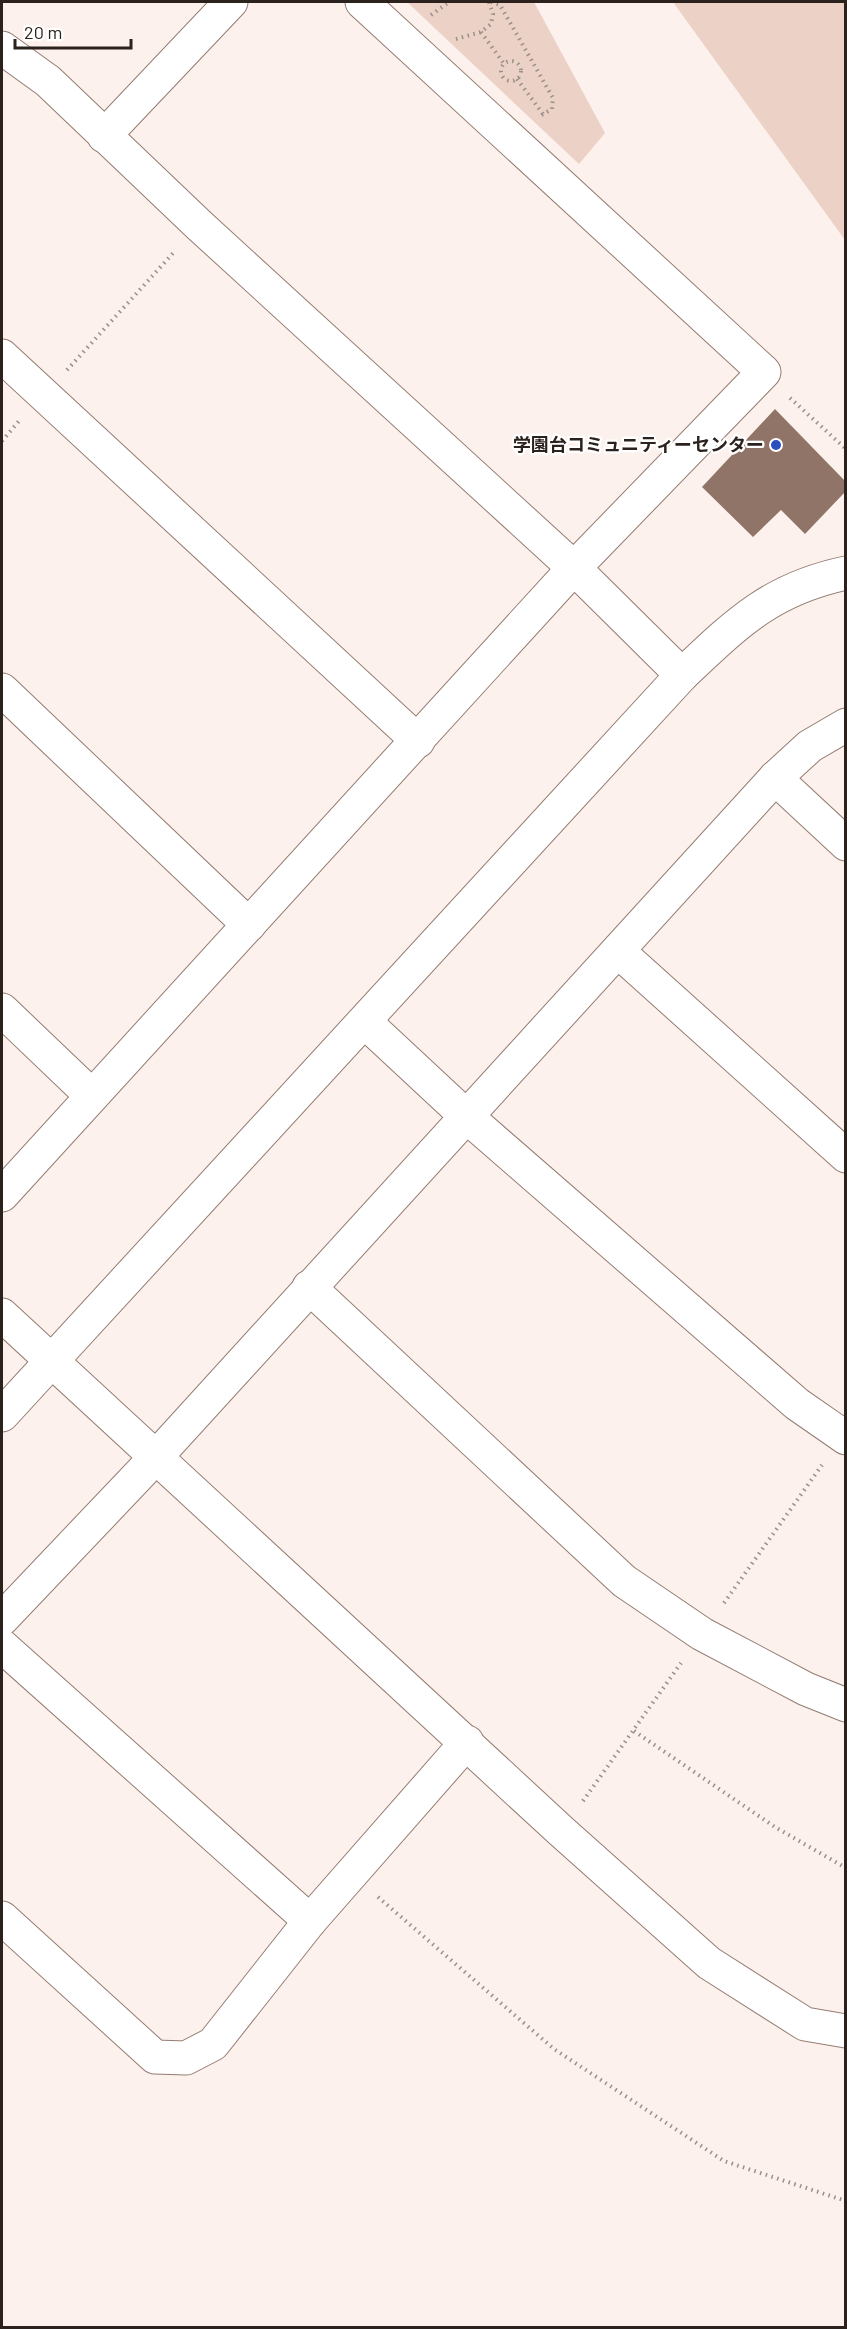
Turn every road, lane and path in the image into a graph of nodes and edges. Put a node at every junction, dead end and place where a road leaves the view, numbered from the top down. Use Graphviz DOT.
graph roads {
  1 [pos="231,2"];
  2 [pos="362,2"];
  3 [pos="490,2"];
  4 [pos="481,32"];
  5 [pos="450,46"];
  6 [pos="2,48"];
  7 [pos="528,57"];
  8 [pos="504,64"];
  9 [pos="519,64"];
  10 [pos="518,79"];
  11 [pos="529,114"];
  12 [pos="543,114"];
  13 [pos="104,136"];
  14 [pos="198,225"];
  15 [pos="2,356"];
  16 [pos="764,372"];
  17 [pos="44,396"];
  18 [pos="2,441"];
  19 [pos="846,449"];
  20 [pos="574,568"];
  21 [pos="846,573"];
  22 [pos="682,675"];
  23 [pos="2,690"];
  24 [pos="846,725"];
  25 [pos="418,741"];
  26 [pos="775,778"];
  27 [pos="846,844"];
  28 [pos="249,925"];
  29 [pos="619,952"];
  30 [pos="2,1011"];
  31 [pos="365,1022"];
  32 [pos="92,1096"];
  33 [pos="466,1116"];
  34 [pos="846,1156"];
  35 [pos="2,1195"];
  36 [pos="309,1287"];
  37 [pos="2,1315"];
  38 [pos="52,1362"];
  39 [pos="2,1415"];
  40 [pos="846,1438"];
  41 [pos="156,1457"];
  42 [pos="2,1619"];
  43 [pos="2,1646"];
  44 [pos="846,1705"];
  45 [pos="634,1731"];
  46 [pos="467,1742"];
  47 [pos="846,1868"];
  48 [pos="352,1875"];
  49 [pos="2,1918"];
  50 [pos="310,1921"];
  51 [pos="846,2031"];
  52 [pos="846,2201"];
  1 -- 13 [label="street"];
  2 -- 16 [label="street"];
  3 -- 4 [label="path"];
  3 -- 7 [label="path"];
  4 -- 5 [label="path"];
  4 -- 8 [label="path"];
  6 -- 13 [label="street"];
  7 -- 9 [label="path"];
  7 -- 12 [label="path"];
  8 -- 9 [label="path"];
  8 -- 10 [label="path"];
  9 -- 10 [label="path"];
  10 -- 12 [label="path"];
  11 -- 12 [label="path"];
  13 -- 14 [label="street"];
  14 -- 17 [label="path"];
  14 -- 20 [label="street"];
  15 -- 17 [label="street"];
  16 -- 19 [label="path"];
  16 -- 20 [label="street"];
  17 -- 18 [label="path"];
  17 -- 25 [label="street"];
  20 -- 22 [label="street"];
  20 -- 25 [label="street"];
  21 -- 22 [label="street"];
  22 -- 31 [label="street"];
  23 -- 28 [label="street"];
  24 -- 26 [label="street"];
  25 -- 28 [label="street"];
  26 -- 27 [label="street"];
  26 -- 29 [label="street"];
  28 -- 32 [label="street"];
  29 -- 33 [label="street"];
  29 -- 34 [label="street"];
  30 -- 32 [label="street"];
  31 -- 33 [label="street"];
  31 -- 38 [label="street"];
  32 -- 35 [label="street"];
  33 -- 36 [label="street"];
  33 -- 40 [label="street"];
  36 -- 41 [label="street"];
  36 -- 44 [label="street"];
  37 -- 38 [label="street"];
  38 -- 39 [label="street"];
  38 -- 41 [label="street"];
  41 -- 42 [label="street"];
  41 -- 46 [label="street"];
  43 -- 50 [label="street"];
  45 -- 47 [label="path"];
  46 -- 48 [label="street"];
  46 -- 51 [label="street"];
  48 -- 50 [label="street"];
  48 -- 52 [label="path"];
  49 -- 50 [label="street"];
}
